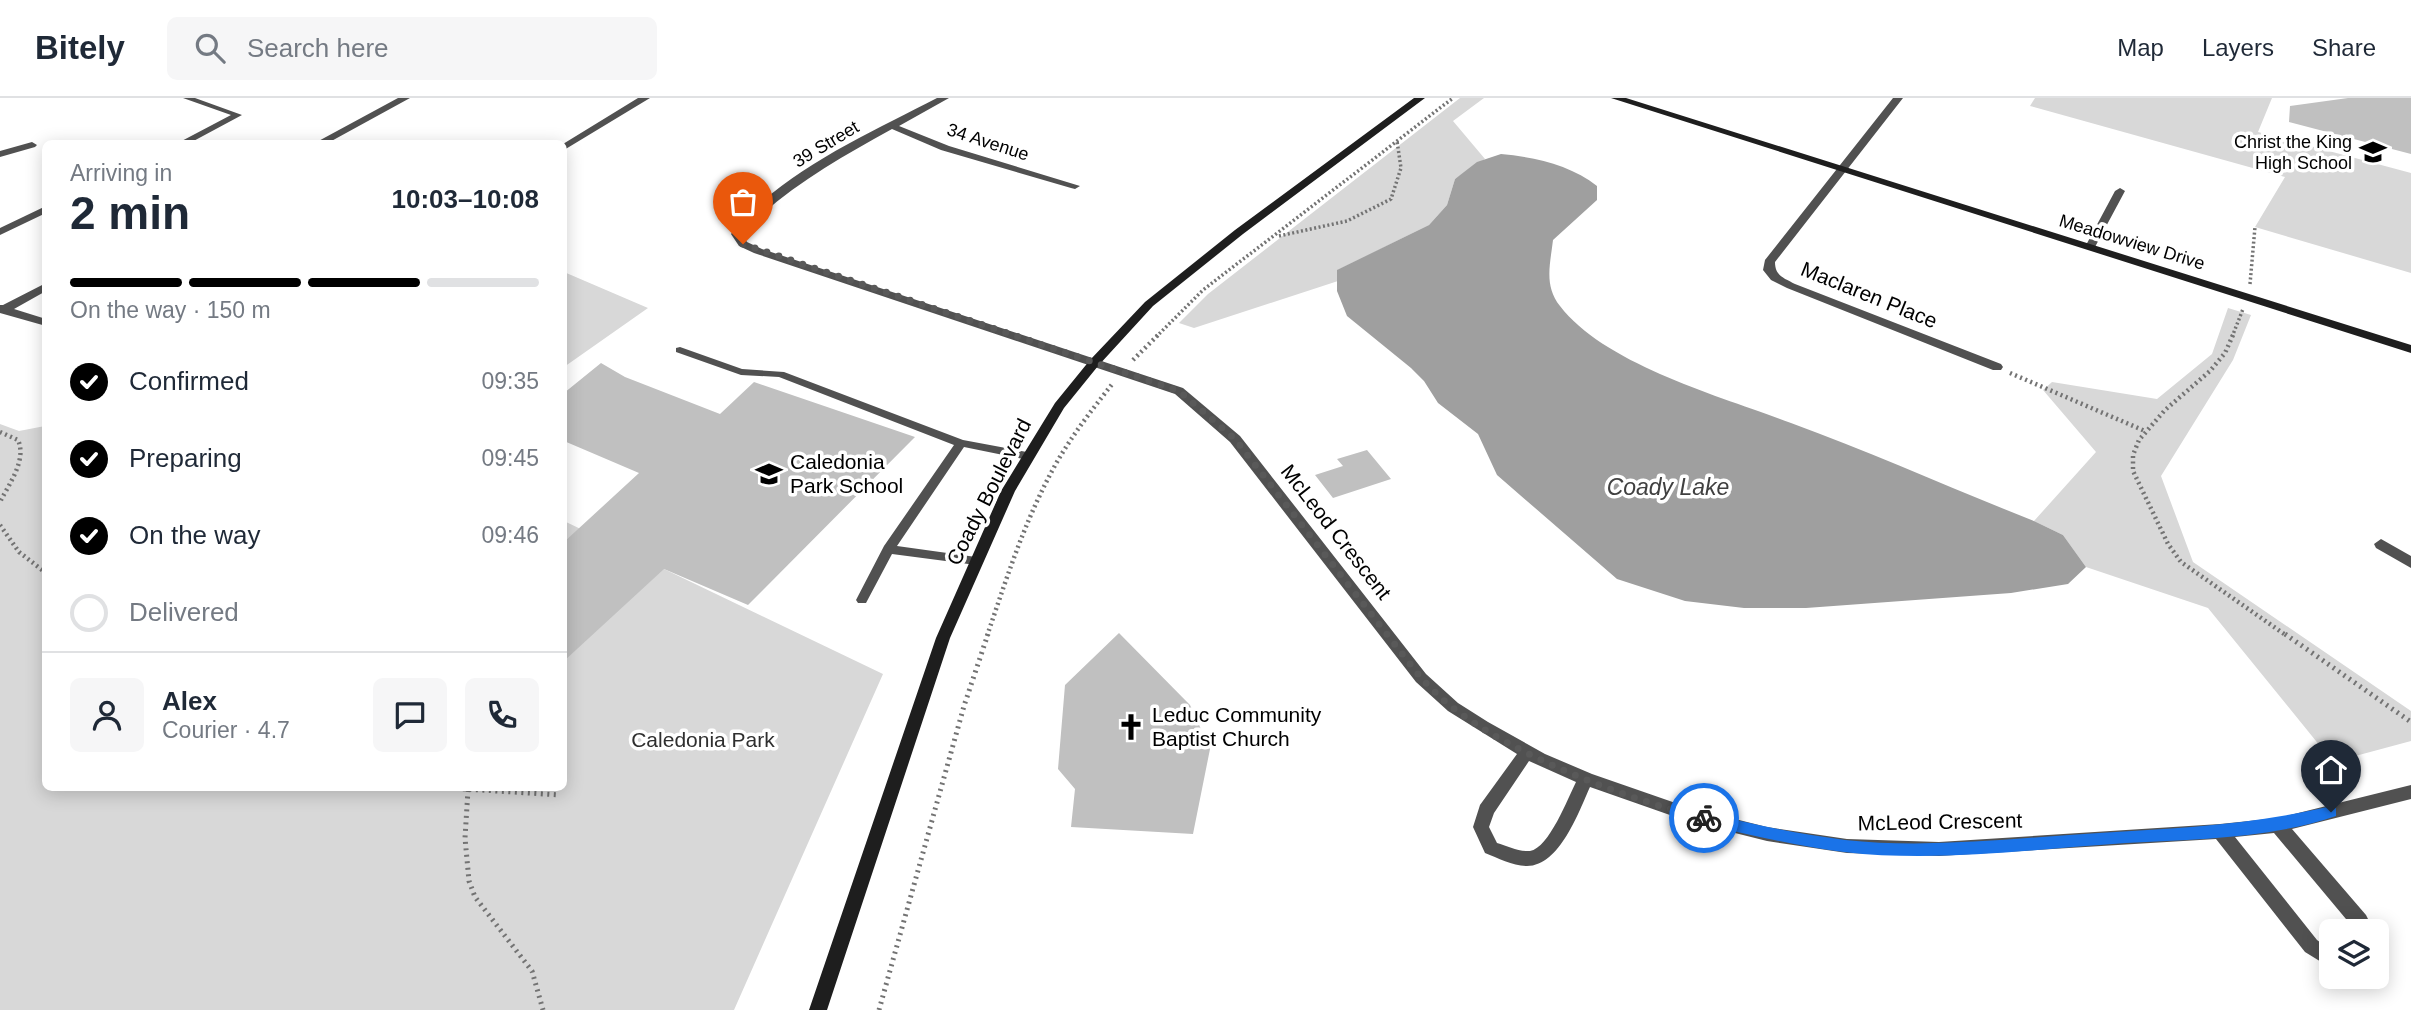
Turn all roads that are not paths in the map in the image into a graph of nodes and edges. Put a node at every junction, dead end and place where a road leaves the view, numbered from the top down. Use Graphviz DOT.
graph roads {
  1 [pos="187,98"];
  2 [pos="405,98"];
  3 [pos="645,98"];
  4 [pos="944,98"];
  5 [pos="1420,98"];
  6 [pos="1616,98"];
  7 [pos="1898,98"];
  8 [pos="892,125"];
  9 [pos="188,140"];
  10 [pos="326,140"];
  11 [pos="32,145"];
  12 [pos="567,146"];
  13 [pos="0,154"];
  14 [pos="1842,169"];
  15 [pos="1076,186"];
  16 [pos="2120,191"];
  17 [pos="42,211"];
  18 [pos="0,221"];
  19 [pos="21,222"];
  20 [pos="0,232"];
  21 [pos="736,234"];
  22 [pos="2090,247"];
  23 [pos="42,288"];
  24 [pos="1,310"];
  25 [pos="42,322"];
  26 [pos="2411,349"];
  27 [pos="680,350"];
  28 [pos="1094,363"];
  29 [pos="1997,367"];
  30 [pos="961,443"];
  31 [pos="1028,456"];
  32 [pos="2381,544"];
  33 [pos="888,549"];
  34 [pos="975,561"];
  35 [pos="2411,563"];
  36 [pos="862,600"];
  37 [pos="1527,752"];
  38 [pos="1586,779"];
  39 [pos="2411,792"];
  40 [pos="2278,825"];
  41 [pos="2220,831"];
  42 [pos="2357,919"];
  43 [pos="2319,952"];
  44 [pos="818,1010"];
  1 -- 9 [label="lane"];
  2 -- 10 [label="street"];
  3 -- 12 [label="street"];
  4 -- 8 [label="street, 39 Street"];
  5 -- 28 [label="main road, Coady Boulevard"];
  6 -- 14 [label="main road, Meadowview Drive"];
  7 -- 14 [label="street"];
  8 -- 15 [label="street, 34 Avenue"];
  8 -- 21 [label="street, 39 Street"];
  11 -- 13 [label="street"];
  14 -- 22 [label="main road, Meadowview Drive"];
  14 -- 29 [label="street, Maclaren Place"];
  16 -- 22 [label="street"];
  17 -- 19 [label="lane"];
  18 -- 19 [label="lane"];
  19 -- 20 [label="lane"];
  21 -- 28 [label="street, McLeod Crescent"];
  22 -- 26 [label="main road, Meadowview Drive"];
  23 -- 24 [label="street"];
  24 -- 25 [label="street"];
  27 -- 30 [label="lane"];
  28 -- 31 [label="main road, Coady Boulevard"];
  28 -- 37 [label="street, McLeod Crescent"];
  30 -- 31 [label="lane"];
  30 -- 33 [label="lane"];
  31 -- 34 [label="main road, Coady Boulevard"];
  32 -- 35 [label="street"];
  33 -- 34 [label="lane"];
  33 -- 36 [label="lane"];
  34 -- 44 [label="main road, Coady Boulevard"];
  37 -- 38 [label="street, McLeod Crescent"];
  37 -- 38 [label="street"];
  38 -- 41 [label="street, McLeod Crescent"];
  39 -- 40 [label="street, McLeod Crescent"];
  40 -- 41 [label="street, McLeod Crescent"];
  40 -- 42 [label="street"];
  41 -- 43 [label="street"];
}
